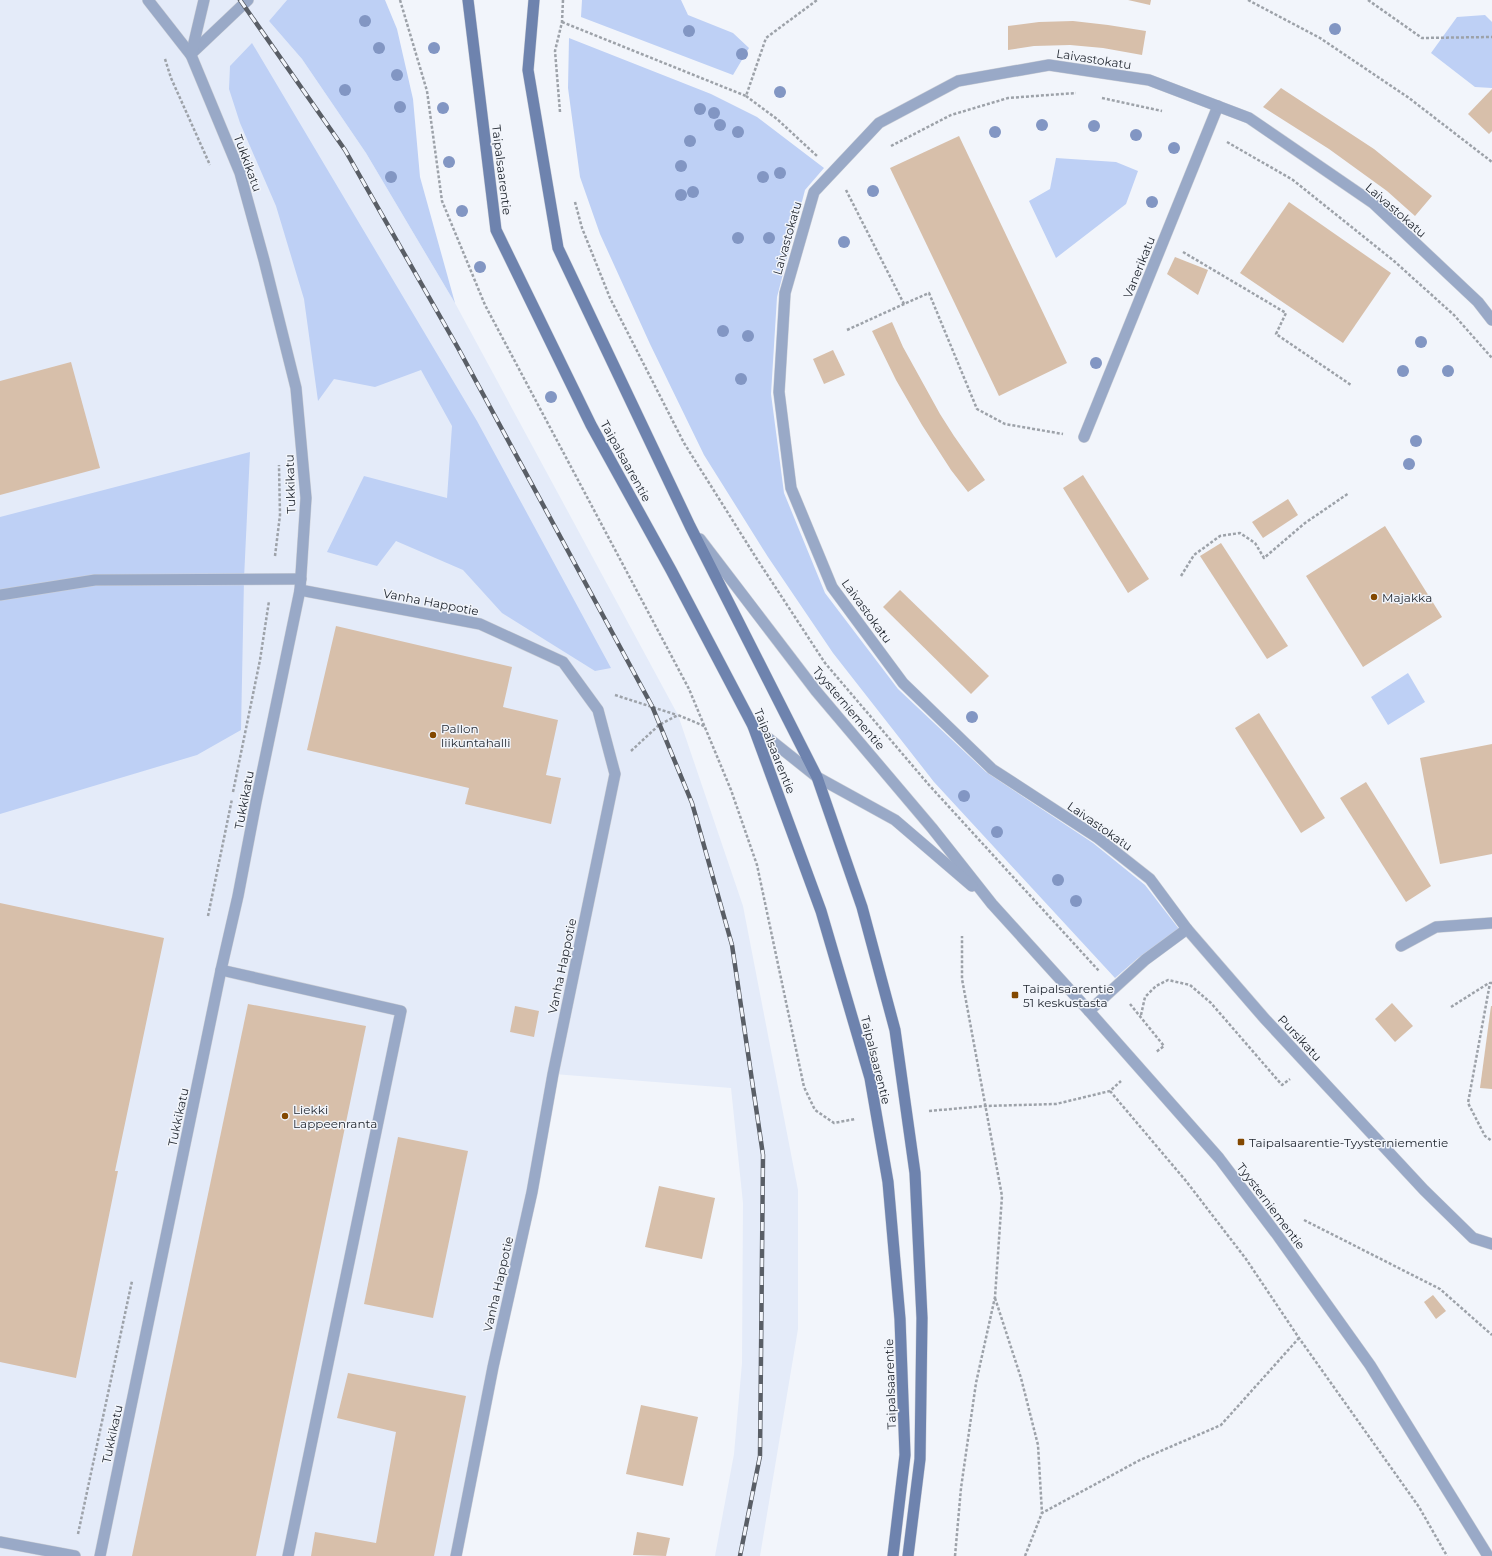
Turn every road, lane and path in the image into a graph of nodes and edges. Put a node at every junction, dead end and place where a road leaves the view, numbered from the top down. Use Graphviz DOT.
graph roads {
  1 [pos="148,0"];
  2 [pos="204,0"];
  3 [pos="248,0"];
  4 [pos="400,0"];
  5 [pos="468,0"];
  6 [pos="534,0"];
  7 [pos="563,0"];
  8 [pos="817,0"];
  9 [pos="1248,0"];
  10 [pos="1368,0"];
  11 [pos="562,22"];
  12 [pos="1492,37"];
  13 [pos="191,55"];
  14 [pos="163,56"];
  15 [pos="746,96"];
  16 [pos="1218,106"];
  17 [pos="560,113"];
  18 [pos="1492,162"];
  19 [pos="213,171"];
  20 [pos="832,173"];
  21 [pos="845,190"];
  22 [pos="574,198"];
  23 [pos="1164,240"];
  24 [pos="904,304"];
  25 [pos="1492,320"];
  26 [pos="847,330"];
  27 [pos="1351,385"];
  28 [pos="1084,437"];
  29 [pos="279,463"];
  30 [pos="1349,493"];
  31 [pos="690,526"];
  32 [pos="1181,576"];
  33 [pos="272,579"];
  34 [pos="301,579"];
  35 [pos="300,590"];
  36 [pos="0,595"];
  37 [pos="578,684"];
  38 [pos="678,716"];
  39 [pos="705,726"];
  40 [pos="753,726"];
  41 [pos="613,768"];
  42 [pos="817,777"];
  43 [pos="992,904"];
  44 [pos="208,918"];
  45 [pos="1492,923"];
  46 [pos="1187,929"];
  47 [pos="962,936"];
  48 [pos="1401,946"];
  49 [pos="222,970"];
  50 [pos="1491,983"];
  51 [pos="1115,988"];
  52 [pos="1451,1007"];
  53 [pos="1089,1011"];
  54 [pos="1140,1016"];
  55 [pos="1164,1046"];
  56 [pos="1282,1085"];
  57 [pos="985,1106"];
  58 [pos="929,1111"];
  59 [pos="859,1118"];
  60 [pos="1492,1141"];
  61 [pos="1304,1220"];
  62 [pos="1492,1244"];
  63 [pos="133,1274"];
  64 [pos="995,1297"];
  65 [pos="1492,1335"];
  66 [pos="1299,1338"];
  67 [pos="1042,1513"];
  68 [pos="0,1542"];
  69 [pos="74,1556"];
  70 [pos="100,1556"];
  71 [pos="288,1556"];
  72 [pos="456,1556"];
  73 [pos="893,1556"];
  74 [pos="908,1556"];
  75 [pos="955,1556"];
  76 [pos="1025,1556"];
  77 [pos="1447,1556"];
  78 [pos="1488,1556"];
  1 -- 13 [label="street, Tukkikatu"];
  2 -- 13 [label="street"];
  3 -- 13 [label="street"];
  4 -- 39 [label="path"];
  5 -- 40 [label="main road, Taipalsaarentie"];
  6 -- 31 [label="main road, Taipalsaarentie"];
  7 -- 11 [label="path"];
  8 -- 15 [label="path"];
  9 -- 18 [label="path"];
  10 -- 12 [label="path"];
  11 -- 15 [label="path"];
  11 -- 17 [label="path"];
  13 -- 34 [label="street, Tukkikatu"];
  14 -- 19 [label="path"];
  15 -- 20 [label="path"];
  16 -- 20 [label="street, Laivastokatu"];
  16 -- 23 [label="street, Vanerikatu"];
  16 -- 25 [label="street, Laivastokatu"];
  20 -- 46 [label="street, Laivastokatu"];
  21 -- 24 [label="path"];
  22 -- 51 [label="path"];
  23 -- 27 [label="path"];
  23 -- 28 [label="street, Vanerikatu"];
  24 -- 26 [label="path"];
  24 -- 28 [label="path"];
  29 -- 33 [label="path"];
  30 -- 32 [label="path"];
  31 -- 42 [label="main road, Taipalsaarentie"];
  31 -- 43 [label="street, Tyysterniementie"];
  33 -- 34 [label="street"];
  33 -- 36 [label="street"];
  33 -- 44 [label="path"];
  34 -- 35 [label="street, Tukkikatu"];
  35 -- 37 [label="street, Vanha Happotie"];
  35 -- 49 [label="street, Tukkikatu"];
  37 -- 38 [label="path"];
  37 -- 41 [label="street, Vanha Happotie"];
  38 -- 39 [label="path"];
  38 -- 41 [label="path"];
  39 -- 59 [label="path"];
  40 -- 42 [label="street, Tyysterniementie"];
  40 -- 73 [label="main road, Taipalsaarentie"];
  41 -- 72 [label="street, Vanha Happotie"];
  42 -- 43 [label="street, Tyysterniementie"];
  42 -- 74 [label="main road, Taipalsaarentie"];
  43 -- 53 [label="street, Tyysterniementie"];
  45 -- 48 [label="street"];
  46 -- 51 [label="street"];
  46 -- 62 [label="street, Pursikatu"];
  47 -- 57 [label="path"];
  49 -- 70 [label="street, Tukkikatu"];
  49 -- 71 [label="street"];
  50 -- 52 [label="path"];
  50 -- 60 [label="path"];
  51 -- 53 [label="street"];
  51 -- 54 [label="path"];
  53 -- 78 [label="street, Tyysterniementie"];
  54 -- 55 [label="path"];
  54 -- 56 [label="path"];
  57 -- 58 [label="path"];
  57 -- 64 [label="path"];
  57 -- 66 [label="path"];
  61 -- 65 [label="path"];
  63 -- 69 [label="path"];
  64 -- 67 [label="path"];
  64 -- 75 [label="path"];
  66 -- 67 [label="path"];
  66 -- 77 [label="path"];
  67 -- 76 [label="path"];
  68 -- 69 [label="street"];
}
